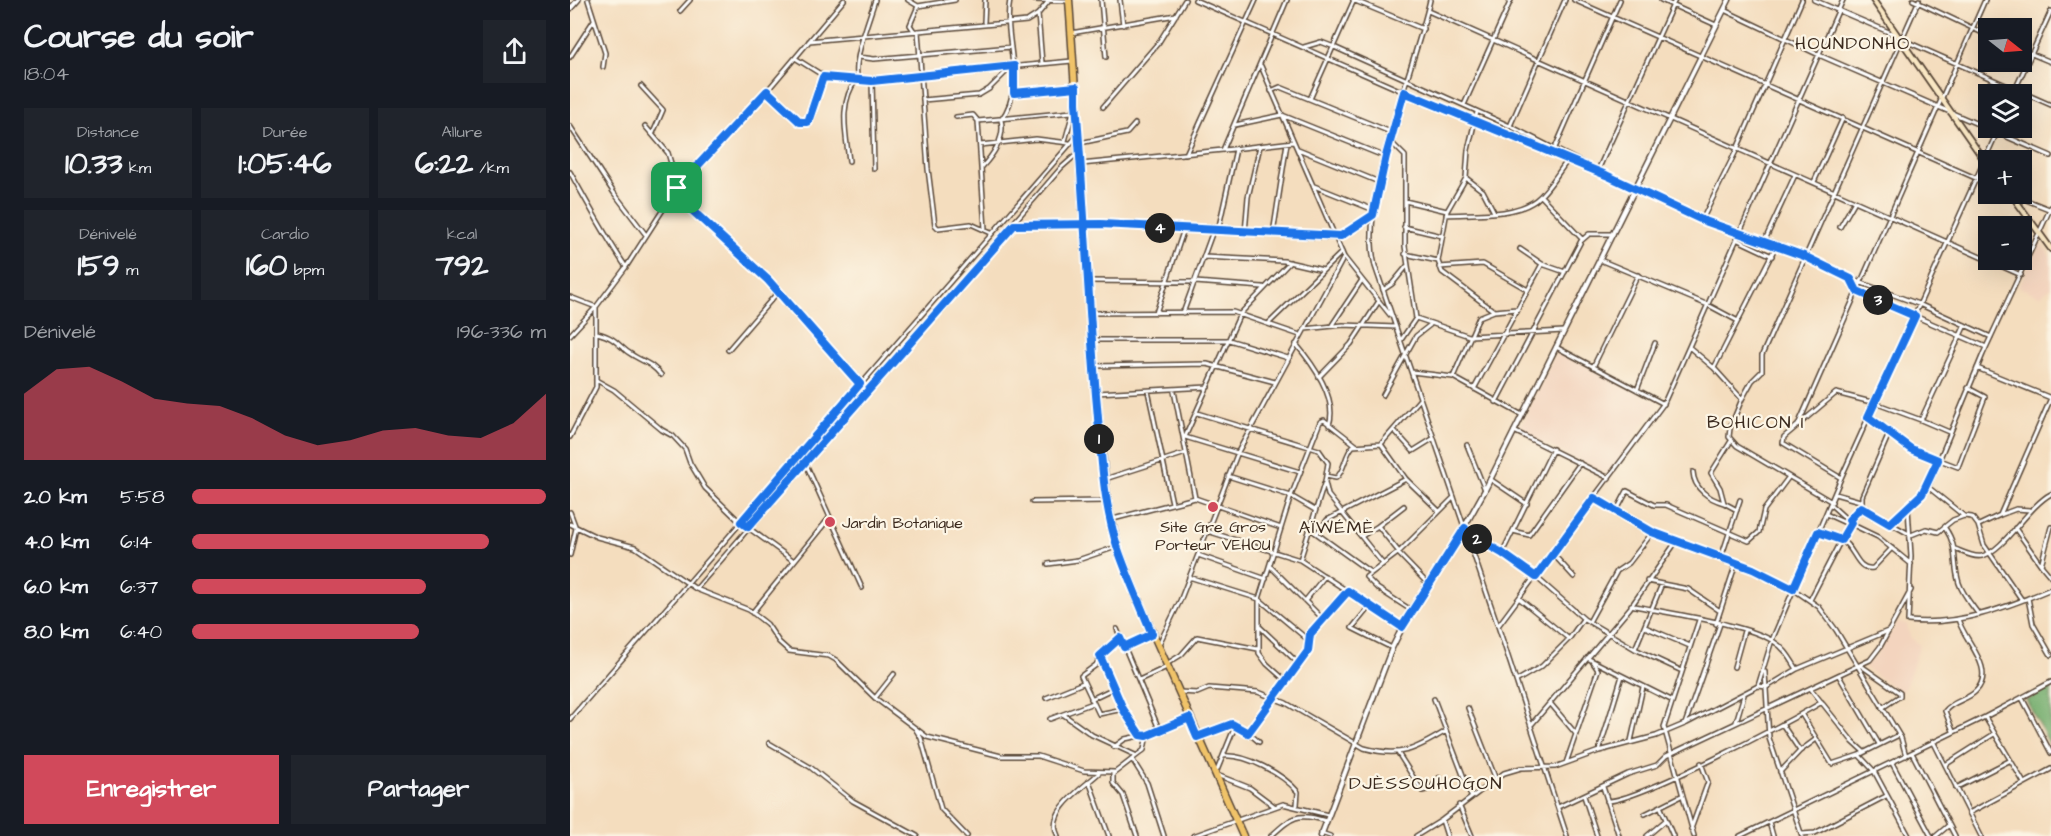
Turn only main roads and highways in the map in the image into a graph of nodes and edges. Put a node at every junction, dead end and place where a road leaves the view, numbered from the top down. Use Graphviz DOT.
graph roads {
  1 [pos="1069,0"];
  2 [pos="1874,0"];
  3 [pos="1978,151"];
  4 [pos="2018,204"];
  5 [pos="2051,249"];
  6 [pos="1243,836"];
  1 -- 6 [label="main road"];
  2 -- 3 [label="main road"];
  4 -- 5 [label="main road"];
}
